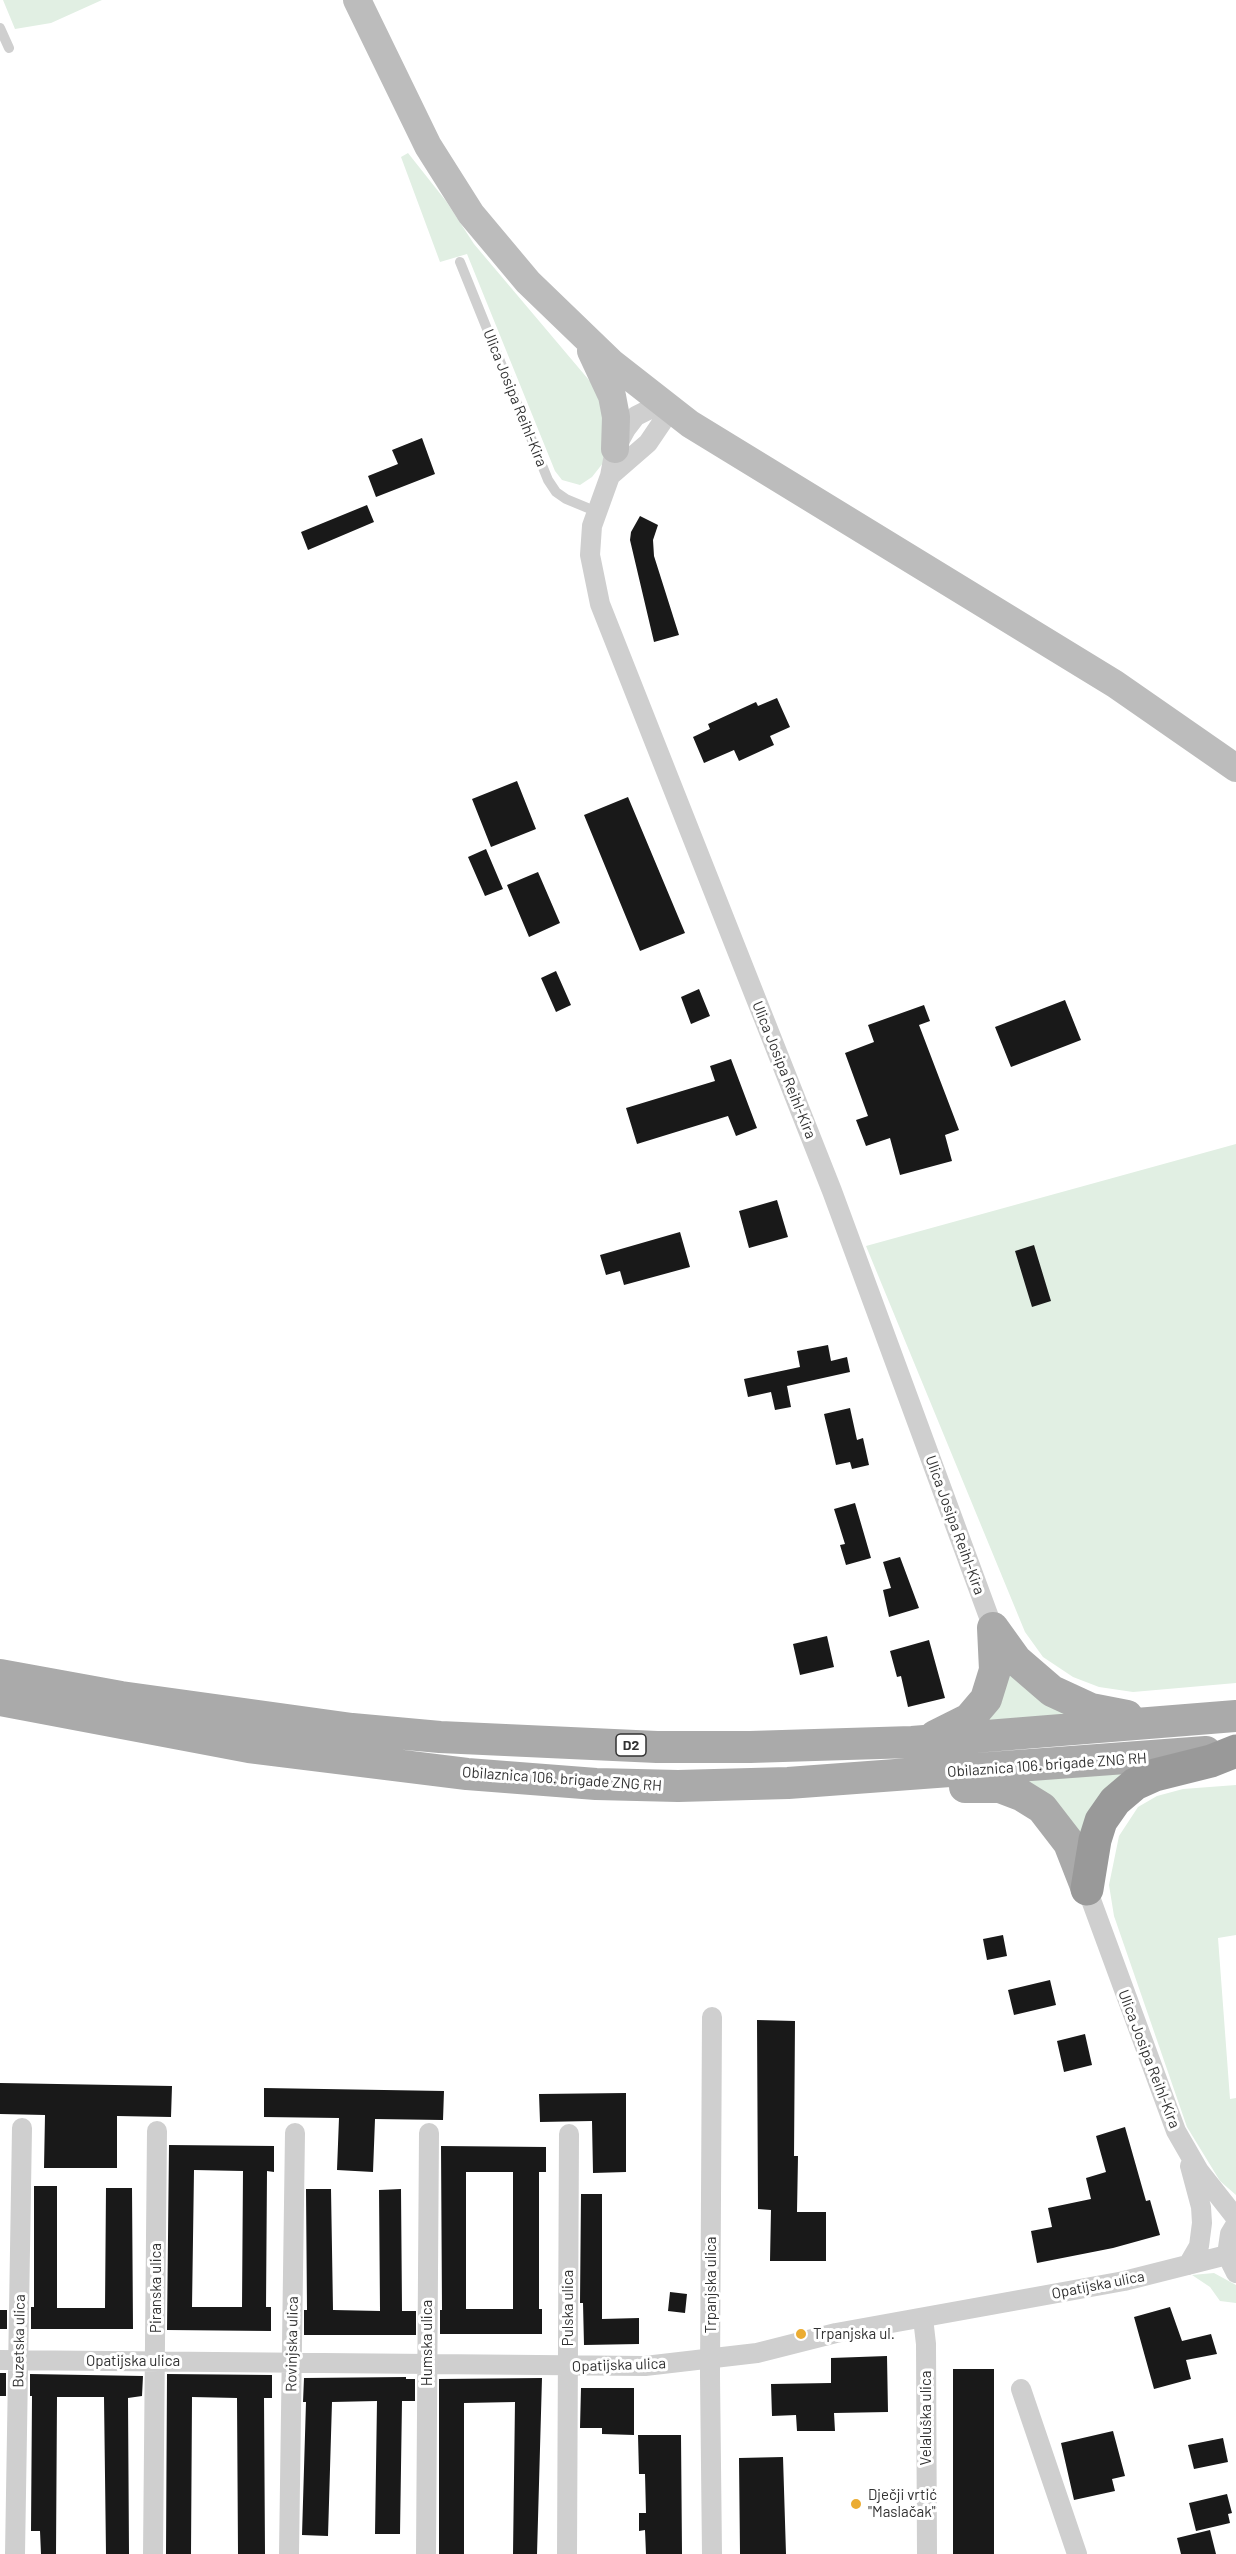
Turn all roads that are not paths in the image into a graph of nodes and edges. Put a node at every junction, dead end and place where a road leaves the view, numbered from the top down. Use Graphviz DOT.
graph roads {
  1 [pos="357,0"];
  2 [pos="0,28"];
  3 [pos="9,48"];
  4 [pos="460,262"];
  5 [pos="580,334"];
  6 [pos="671,409"];
  7 [pos="615,449"];
  8 [pos="610,476"];
  9 [pos="595,511"];
  10 [pos="1236,768"];
  11 [pos="993,1628"];
  12 [pos="0,1675"];
  13 [pos="0,1700"];
  14 [pos="1236,1716"];
  15 [pos="1179,1721"];
  16 [pos="912,1742"];
  17 [pos="1236,1750"];
  18 [pos="885,1777"];
  19 [pos="1087,1888"];
  20 [pos="711,2017"];
  21 [pos="22,2128"];
  22 [pos="157,2131"];
  23 [pos="295,2133"];
  24 [pos="429,2133"];
  25 [pos="569,2134"];
  26 [pos="1185,2149"];
  27 [pos="1236,2218"];
  28 [pos="1236,2224"];
  29 [pos="1227,2255"];
  30 [pos="1188,2265"];
  31 [pos="1236,2273"];
  32 [pos="923,2318"];
  33 [pos="9,2360"];
  34 [pos="710,2360"];
  35 [pos="155,2361"];
  36 [pos="291,2362"];
  37 [pos="427,2363"];
  38 [pos="568,2367"];
  39 [pos="1021,2389"];
  40 [pos="15,2554"];
  41 [pos="153,2554"];
  42 [pos="289,2554"];
  43 [pos="426,2554"];
  44 [pos="567,2554"];
  45 [pos="712,2554"];
  46 [pos="927,2554"];
  47 [pos="1077,2554"];
  1 -- 5 [label="main road"];
  2 -- 3 [label="lane"];
  4 -- 9 [label="lane, Ulica Josipa Reihl-Kira"];
  5 -- 6 [label="main road"];
  5 -- 7 [label="main road"];
  6 -- 7 [label="street"];
  6 -- 8 [label="street"];
  6 -- 10 [label="main road"];
  7 -- 8 [label="street"];
  8 -- 9 [label="street, Ulica Josipa Reihl-Kira"];
  9 -- 11 [label="street, Ulica Josipa Reihl-Kira"];
  11 -- 15 [label="main road"];
  11 -- 16 [label="main road"];
  12 -- 16 [label="main road, D2"];
  13 -- 18 [label="main road, Obilaznica 106. brigade ZNG RH"];
  14 -- 15 [label="main road, D2"];
  15 -- 16 [label="main road, D2"];
  17 -- 18 [label="main road, Obilaznica 106. brigade ZNG RH"];
  17 -- 19 [label="highway"];
  18 -- 19 [label="main road"];
  19 -- 26 [label="street, Ulica Josipa Reihl-Kira"];
  20 -- 34 [label="street, Trpanjska ulica"];
  21 -- 33 [label="street, Buzetska ulica"];
  22 -- 35 [label="street, Piranska ulica"];
  23 -- 36 [label="street, Rovinjska ulica"];
  24 -- 37 [label="street, Humska ulica"];
  25 -- 38 [label="street, Pulska ulica"];
  26 -- 27 [label="street, Ulica Josipa Reihl-Kira"];
  26 -- 30 [label="street"];
  28 -- 29 [label="street"];
  29 -- 30 [label="street, Opatijska ulica"];
  29 -- 31 [label="street"];
  30 -- 32 [label="street, Opatijska ulica"];
  32 -- 34 [label="street, Opatijska ulica"];
  32 -- 46 [label="street, Velaluška ulica"];
  33 -- 35 [label="street, Opatijska ulica"];
  33 -- 40 [label="street, Buzetska ulica"];
  34 -- 38 [label="street, Opatijska ulica"];
  34 -- 45 [label="street, Trpanjska ulica"];
  35 -- 36 [label="street, Opatijska ulica"];
  35 -- 41 [label="street, Piranska ulica"];
  36 -- 37 [label="street, Opatijska ulica"];
  36 -- 42 [label="street, Rovinjska ulica"];
  37 -- 38 [label="street, Opatijska ulica"];
  37 -- 43 [label="street, Humska ulica"];
  38 -- 44 [label="street, Pulska ulica"];
  39 -- 47 [label="street"];
}
